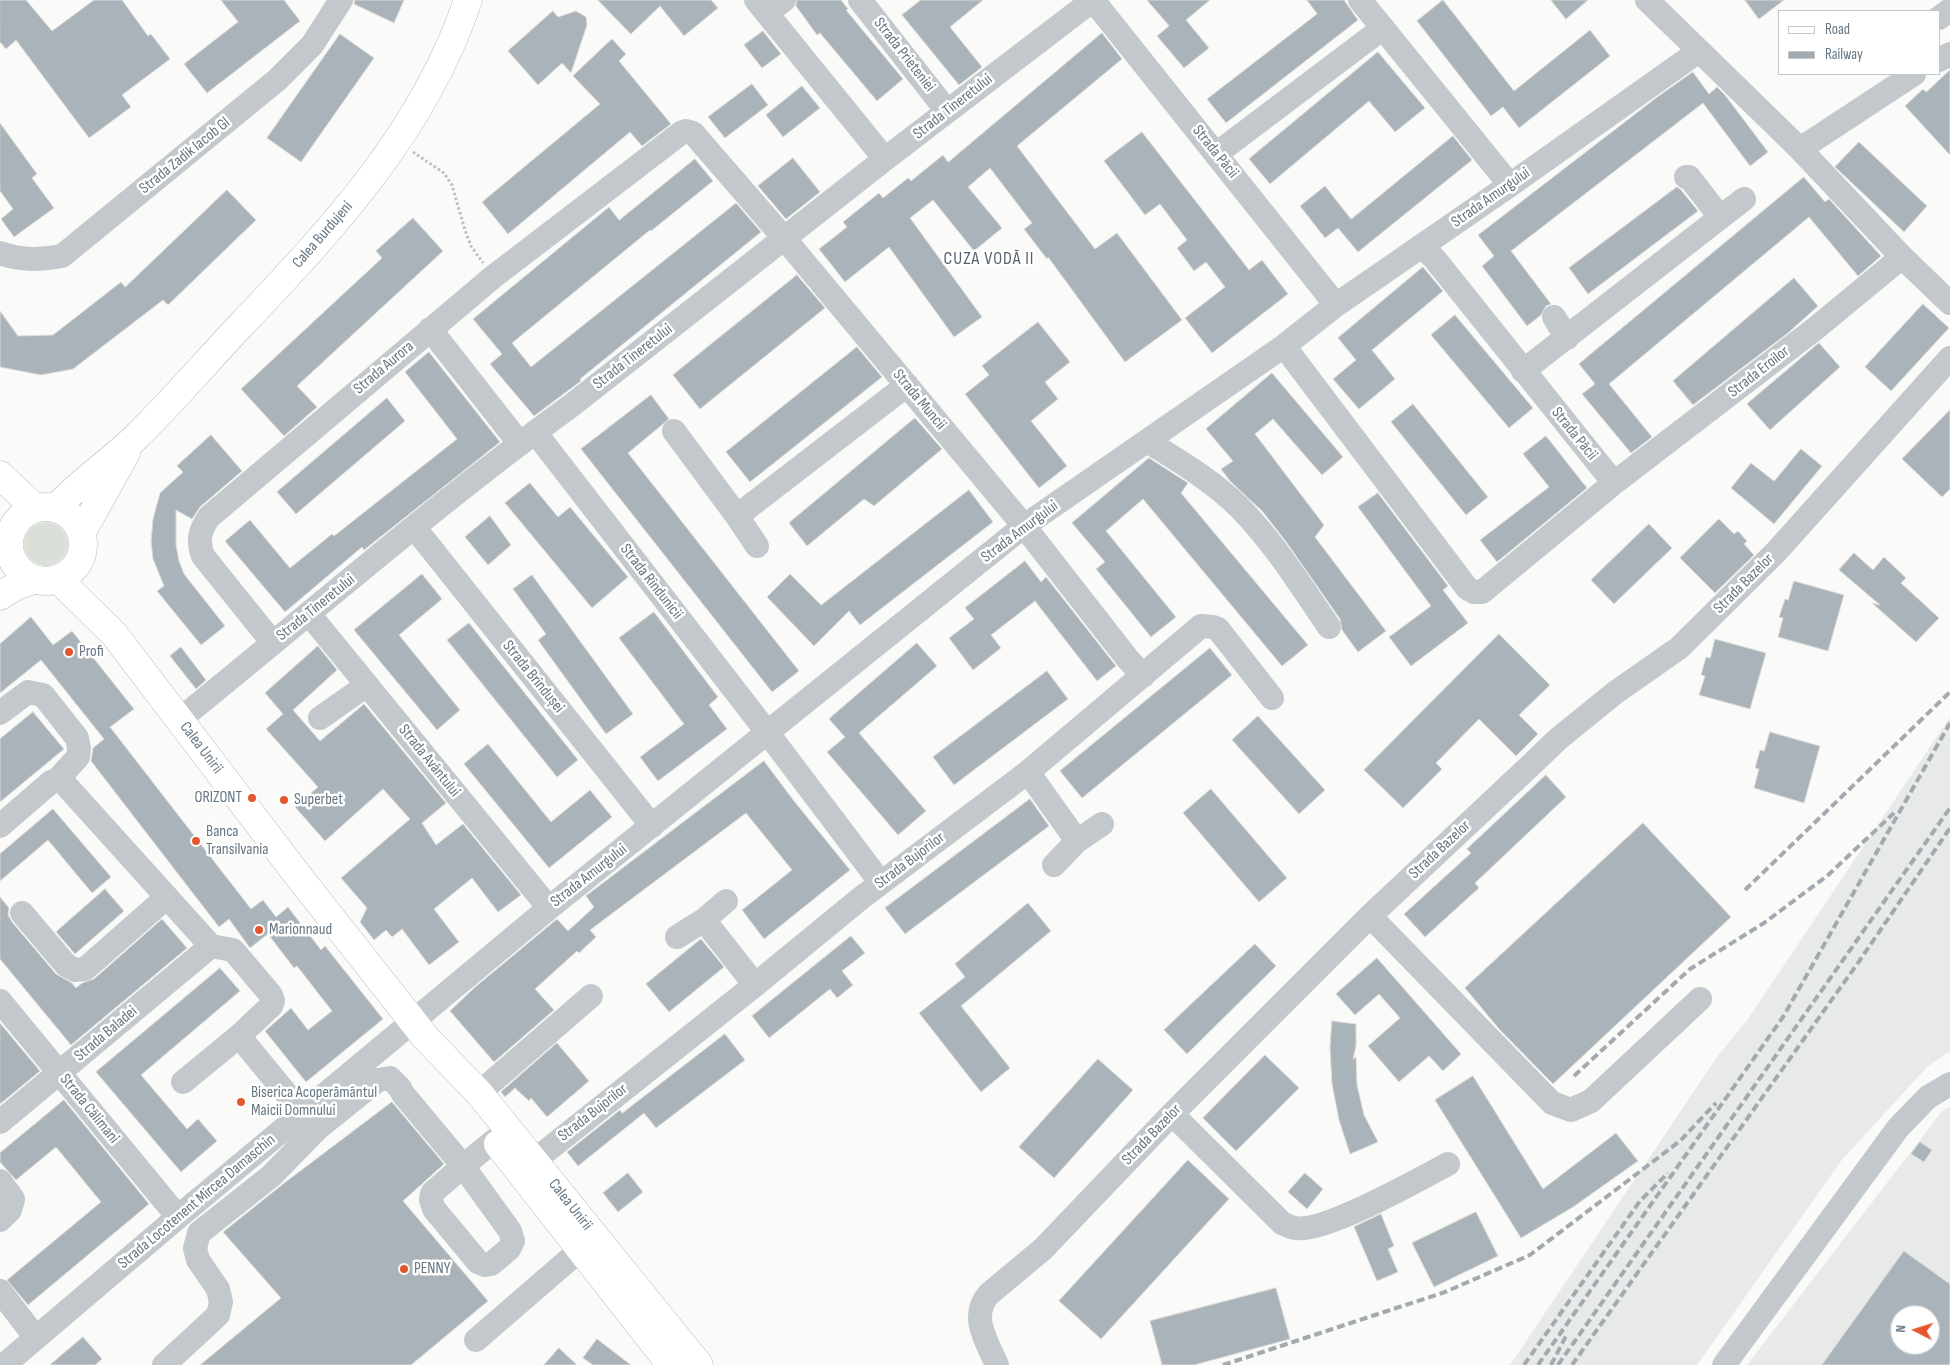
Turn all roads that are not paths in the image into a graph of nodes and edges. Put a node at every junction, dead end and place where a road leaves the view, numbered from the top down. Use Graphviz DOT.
graph roads {
  1 [pos="341,0"];
  2 [pos="468,0"];
  3 [pos="1093,0"];
  4 [pos="1360,0"];
  5 [pos="1647,0"];
  6 [pos="864,1"];
  7 [pos="769,4"];
  8 [pos="1383,28"];
  9 [pos="1699,51"];
  10 [pos="1912,75"];
  11 [pos="947,111"];
  12 [pos="686,131"];
  13 [pos="1800,149"];
  14 [pos="1216,154"];
  15 [pos="885,160"];
  16 [pos="1686,177"];
  17 [pos="1510,185"];
  18 [pos="1744,198"];
  19 [pos="1720,217"];
  20 [pos="784,238"];
  21 [pos="1421,246"];
  22 [pos="0,253"];
  23 [pos="1902,257"];
  24 [pos="1950,302"];
  25 [pos="1336,305"];
  26 [pos="1554,317"];
  27 [pos="430,329"];
  28 [pos="1567,338"];
  29 [pos="1284,346"];
  30 [pos="1950,358"];
  31 [pos="1524,371"];
  32 [pos="907,385"];
  33 [pos="674,431"];
  34 [pos="134,438"];
  35 [pos="528,438"];
  36 [pos="1147,441"];
  37 [pos="0,475"];
  38 [pos="1614,483"];
  39 [pos="0,497"];
  40 [pos="46,508"];
  41 [pos="737,516"];
  42 [pos="14,525"];
  43 [pos="1024,526"];
  44 [pos="414,527"];
  45 [pos="82,532"];
  46 [pos="757,546"];
  47 [pos="5,560"];
  48 [pos="57,574"];
  49 [pos="0,596"];
  50 [pos="309,614"];
  51 [pos="1329,627"];
  52 [pos="273,643"];
  53 [pos="1143,676"];
  54 [pos="366,685"];
  55 [pos="1272,698"];
  56 [pos="0,713"];
  57 [pos="320,718"];
  58 [pos="179,720"];
  59 [pos="767,732"];
  60 [pos="1028,772"];
  61 [pos="57,780"];
  62 [pos="1102,824"];
  63 [pos="0,826"];
  64 [pos="652,826"];
  65 [pos="1077,841"];
  66 [pos="1054,865"];
  67 [pos="881,883"];
  68 [pos="167,897"];
  69 [pos="726,901"];
  70 [pos="549,908"];
  71 [pos="22,913"];
  72 [pos="1370,916"];
  73 [pos="704,920"];
  74 [pos="677,937"];
  75 [pos="211,946"];
  76 [pos="755,985"];
  77 [pos="591,996"];
  78 [pos="1700,999"];
  79 [pos="0,1001"];
  80 [pos="413,1021"];
  81 [pos="238,1036"];
  82 [pos="435,1050"];
  83 [pos="59,1073"];
  84 [pos="183,1082"];
  85 [pos="1950,1084"];
  86 [pos="479,1093"];
  87 [pos="1172,1114"];
  88 [pos="310,1121"];
  89 [pos="0,1122"];
  90 [pos="495,1140"];
  91 [pos="535,1160"];
  92 [pos="1448,1164"];
  93 [pos="0,1181"];
  94 [pos="178,1217"];
  95 [pos="0,1220"];
  96 [pos="580,1250"];
  97 [pos="0,1291"];
  98 [pos="36,1338"];
  99 [pos="476,1340"];
  100 [pos="666,1356"];
  101 [pos="4,1365"];
  102 [pos="164,1365"];
  103 [pos="699,1365"];
  104 [pos="997,1365"];
  105 [pos="1724,1365"];
  1 -- 22 [label="street, Strada Zadik Iacob Gl"];
  2 -- 34 [label="main road, Calea Burdujeni"];
  3 -- 11 [label="street, Strada Tineretului"];
  3 -- 14 [label="street, Strada Păcii"];
  4 -- 8 [label="street"];
  5 -- 9 [label="street"];
  6 -- 11 [label="street, Strada Prieteniei"];
  7 -- 15 [label="street"];
  8 -- 14 [label="street"];
  8 -- 17 [label="street"];
  9 -- 13 [label="street"];
  9 -- 17 [label="street, Strada Amurgului"];
  10 -- 13 [label="street"];
  11 -- 15 [label="street, Strada Tineretului"];
  12 -- 20 [label="street, Strada Muncii"];
  12 -- 27 [label="street, Strada Aurora"];
  13 -- 23 [label="street"];
  14 -- 25 [label="street, Strada Păcii"];
  15 -- 20 [label="street, Strada Tineretului"];
  16 -- 19 [label="street"];
  17 -- 21 [label="street, Strada Amurgului"];
  18 -- 19 [label="street"];
  19 -- 28 [label="street"];
  20 -- 32 [label="street, Strada Muncii"];
  20 -- 35 [label="street, Strada Tineretului"];
  21 -- 25 [label="street, Strada Amurgului"];
  21 -- 31 [label="street, Strada Păcii"];
  23 -- 24 [label="street"];
  23 -- 38 [label="street, Strada Eroilor"];
  25 -- 29 [label="street, Strada Amurgului"];
  26 -- 28 [label="street"];
  27 -- 35 [label="street, Strada Rîndunicii"];
  27 -- 52 [label="street, Strada Aurora"];
  28 -- 31 [label="street"];
  29 -- 36 [label="street, Strada Amurgului"];
  29 -- 38 [label="street"];
  30 -- 72 [label="street, Strada Bazelor"];
  31 -- 38 [label="street, Strada Păcii"];
  32 -- 41 [label="street"];
  32 -- 43 [label="street, Strada Muncii"];
  33 -- 41 [label="street"];
  34 -- 40 [label="main road, Calea Burdujeni"];
  34 -- 45 [label="main road, Calea Burdujeni"];
  35 -- 44 [label="street, Strada Tineretului"];
  35 -- 59 [label="street, Strada Rîndunicii"];
  36 -- 43 [label="street, Strada Amurgului"];
  36 -- 51 [label="street"];
  37 -- 40 [label="main road"];
  39 -- 42 [label="main road"];
  40 -- 42 [label="main road"];
  40 -- 45 [label="main road"];
  41 -- 46 [label="street"];
  42 -- 47 [label="main road"];
  43 -- 53 [label="street, Strada Muncii"];
  43 -- 59 [label="street, Strada Amurgului"];
  44 -- 50 [label="street, Strada Tineretului"];
  44 -- 64 [label="street, Strada Brîndușei"];
  45 -- 48 [label="main road"];
  47 -- 48 [label="main road"];
  48 -- 49 [label="main road"];
  48 -- 58 [label="main road, Calea Unirii"];
  50 -- 52 [label="street, Strada Tineretului"];
  50 -- 54 [label="street, Strada Avântului"];
  52 -- 58 [label="street, Strada Tineretului"];
  53 -- 55 [label="street, Strada Bujorilor"];
  53 -- 60 [label="street, Strada Bujorilor"];
  54 -- 57 [label="street"];
  54 -- 70 [label="street, Strada Avântului"];
  56 -- 61 [label="street"];
  58 -- 80 [label="main road, Calea Unirii"];
  59 -- 64 [label="street, Strada Amurgului"];
  59 -- 67 [label="street"];
  60 -- 65 [label="street"];
  60 -- 67 [label="street, Strada Bujorilor"];
  61 -- 63 [label="street"];
  61 -- 68 [label="street"];
  62 -- 65 [label="street"];
  64 -- 70 [label="street, Strada Amurgului"];
  65 -- 66 [label="street"];
  67 -- 76 [label="street, Strada Bujorilor"];
  68 -- 71 [label="street"];
  68 -- 75 [label="street"];
  69 -- 73 [label="street"];
  70 -- 80 [label="street, Strada Amurgului"];
  72 -- 78 [label="street"];
  72 -- 87 [label="street, Strada Bazelor"];
  73 -- 74 [label="street"];
  73 -- 76 [label="street"];
  75 -- 81 [label="street"];
  75 -- 83 [label="street, Strada Baladei"];
  76 -- 91 [label="street, Strada Bujorilor"];
  77 -- 86 [label="street"];
  79 -- 83 [label="street, Strada Călimani"];
  80 -- 82 [label="main road, Calea Unirii"];
  80 -- 88 [label="street, Strada Locotenent Mircea Damaschin"];
  81 -- 84 [label="street"];
  81 -- 88 [label="street"];
  82 -- 86 [label="main road, Calea Unirii"];
  82 -- 90 [label="main road, Calea Unirii"];
  83 -- 89 [label="street, Strada Baladei"];
  83 -- 94 [label="street, Strada Călimani"];
  85 -- 105 [label="street"];
  86 -- 91 [label="main road, Calea Unirii"];
  87 -- 92 [label="street"];
  87 -- 104 [label="street, Strada Bazelor"];
  88 -- 90 [label="street"];
  88 -- 94 [label="street, Strada Locotenent Mircea Damaschin"];
  88 -- 102 [label="street"];
  90 -- 96 [label="main road, Calea Unirii"];
  91 -- 100 [label="main road, Calea Unirii"];
  93 -- 95 [label="street"];
  94 -- 98 [label="street, Strada Locotenent Mircea Damaschin"];
  96 -- 99 [label="street"];
  96 -- 100 [label="main road, Calea Unirii"];
  97 -- 98 [label="street"];
  98 -- 101 [label="street, Strada Locotenent Mircea Damaschin"];
  100 -- 103 [label="main road, Calea Unirii"];
}
